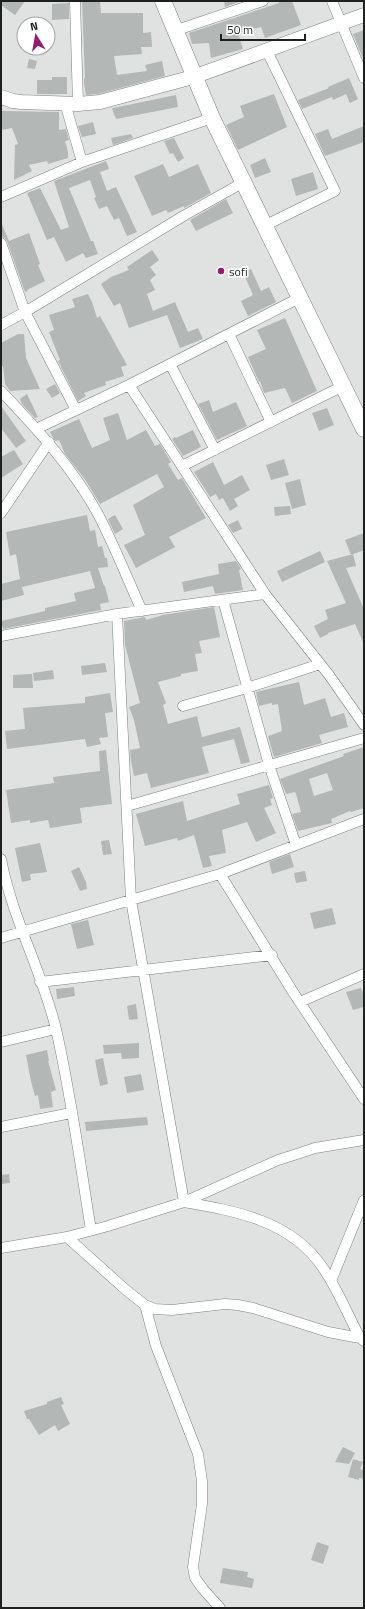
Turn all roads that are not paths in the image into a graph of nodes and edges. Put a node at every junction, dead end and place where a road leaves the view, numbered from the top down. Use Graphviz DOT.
graph roads {
  1 [pos="75,1"];
  2 [pos="163,1"];
  3 [pos="263,1"];
  4 [pos="332,1"];
  5 [pos="364,15"];
  6 [pos="340,23"];
  7 [pos="174,31"];
  8 [pos="267,51"];
  9 [pos="193,77"];
  10 [pos="364,78"];
  11 [pos="1,97"];
  12 [pos="71,104"];
  13 [pos="212,118"];
  14 [pos="82,162"];
  15 [pos="244,182"];
  16 [pos="1,197"];
  17 [pos="264,226"];
  18 [pos="1,243"];
  19 [pos="299,298"];
  20 [pos="25,312"];
  21 [pos="1,325"];
  22 [pos="229,334"];
  23 [pos="170,364"];
  24 [pos="129,385"];
  25 [pos="343,386"];
  26 [pos="1,392"];
  27 [pos="76,410"];
  28 [pos="271,422"];
  29 [pos="36,429"];
  30 [pos="364,429"];
  31 [pos="49,442"];
  32 [pos="215,450"];
  33 [pos="182,466"];
  34 [pos="1,513"];
  35 [pos="265,594"];
  36 [pos="223,600"];
  37 [pos="142,611"];
  38 [pos="117,614"];
  39 [pos="1,636"];
  40 [pos="320,664"];
  41 [pos="247,688"];
  42 [pos="183,706"];
  43 [pos="364,725"];
  44 [pos="364,738"];
  45 [pos="269,765"];
  46 [pos="127,806"];
  47 [pos="364,819"];
  48 [pos="296,845"];
  49 [pos="1,859"];
  50 [pos="220,874"];
  51 [pos="131,900"];
  52 [pos="22,932"];
  53 [pos="1,938"];
  54 [pos="272,955"];
  55 [pos="143,969"];
  56 [pos="364,974"];
  57 [pos="40,982"];
  58 [pos="300,1002"];
  59 [pos="56,1029"];
  60 [pos="1,1042"];
  61 [pos="364,1099"];
  62 [pos="71,1113"];
  63 [pos="1,1128"];
  64 [pos="364,1140"];
  65 [pos="364,1200"];
  66 [pos="184,1202"];
  67 [pos="91,1230"];
  68 [pos="67,1237"];
  69 [pos="1,1248"];
  70 [pos="331,1281"];
  71 [pos="145,1305"];
  72 [pos="362,1340"];
  73 [pos="220,1608"];
  1 -- 12 [label="street"];
  2 -- 7 [label="main road"];
  3 -- 7 [label="street"];
  4 -- 6 [label="street"];
  5 -- 6 [label="street"];
  6 -- 8 [label="street"];
  6 -- 10 [label="street"];
  7 -- 9 [label="main road"];
  8 -- 9 [label="street"];
  8 -- 17 [label="street"];
  9 -- 12 [label="street"];
  9 -- 13 [label="main road"];
  11 -- 12 [label="street"];
  12 -- 14 [label="street"];
  13 -- 14 [label="street"];
  13 -- 15 [label="main road"];
  14 -- 16 [label="street"];
  15 -- 17 [label="main road"];
  15 -- 20 [label="street"];
  17 -- 19 [label="main road"];
  18 -- 20 [label="street"];
  19 -- 22 [label="street"];
  19 -- 25 [label="main road"];
  20 -- 21 [label="street"];
  20 -- 27 [label="street"];
  22 -- 23 [label="street"];
  22 -- 28 [label="street"];
  23 -- 24 [label="street"];
  23 -- 32 [label="street"];
  24 -- 27 [label="street"];
  24 -- 33 [label="street"];
  25 -- 28 [label="street"];
  25 -- 30 [label="main road"];
  26 -- 29 [label="street"];
  27 -- 29 [label="street"];
  28 -- 32 [label="street"];
  29 -- 31 [label="street"];
  31 -- 34 [label="street"];
  31 -- 37 [label="street"];
  32 -- 33 [label="street"];
  33 -- 35 [label="street"];
  35 -- 36 [label="street"];
  35 -- 40 [label="street"];
  36 -- 37 [label="street"];
  36 -- 41 [label="street"];
  37 -- 38 [label="street"];
  38 -- 39 [label="street"];
  38 -- 46 [label="street"];
  40 -- 41 [label="street"];
  40 -- 43 [label="street"];
  41 -- 42 [label="street"];
  41 -- 45 [label="street"];
  44 -- 45 [label="street"];
  45 -- 46 [label="street"];
  45 -- 48 [label="street"];
  46 -- 51 [label="street"];
  47 -- 48 [label="street"];
  48 -- 50 [label="street"];
  49 -- 52 [label="street"];
  50 -- 51 [label="street"];
  50 -- 54 [label="street"];
  51 -- 52 [label="street"];
  51 -- 55 [label="street"];
  52 -- 53 [label="street"];
  52 -- 57 [label="street"];
  54 -- 55 [label="street"];
  54 -- 58 [label="street"];
  55 -- 57 [label="street"];
  55 -- 66 [label="street"];
  56 -- 58 [label="street"];
  57 -- 59 [label="street"];
  58 -- 61 [label="street"];
  59 -- 60 [label="street"];
  59 -- 62 [label="street"];
  62 -- 63 [label="street"];
  62 -- 67 [label="street"];
  64 -- 66 [label="street"];
  65 -- 70 [label="street"];
  66 -- 67 [label="street"];
  66 -- 70 [label="street"];
  67 -- 68 [label="street"];
  68 -- 69 [label="street"];
  68 -- 71 [label="street"];
  70 -- 72 [label="street"];
  71 -- 72 [label="street"];
  71 -- 73 [label="street"];
}
